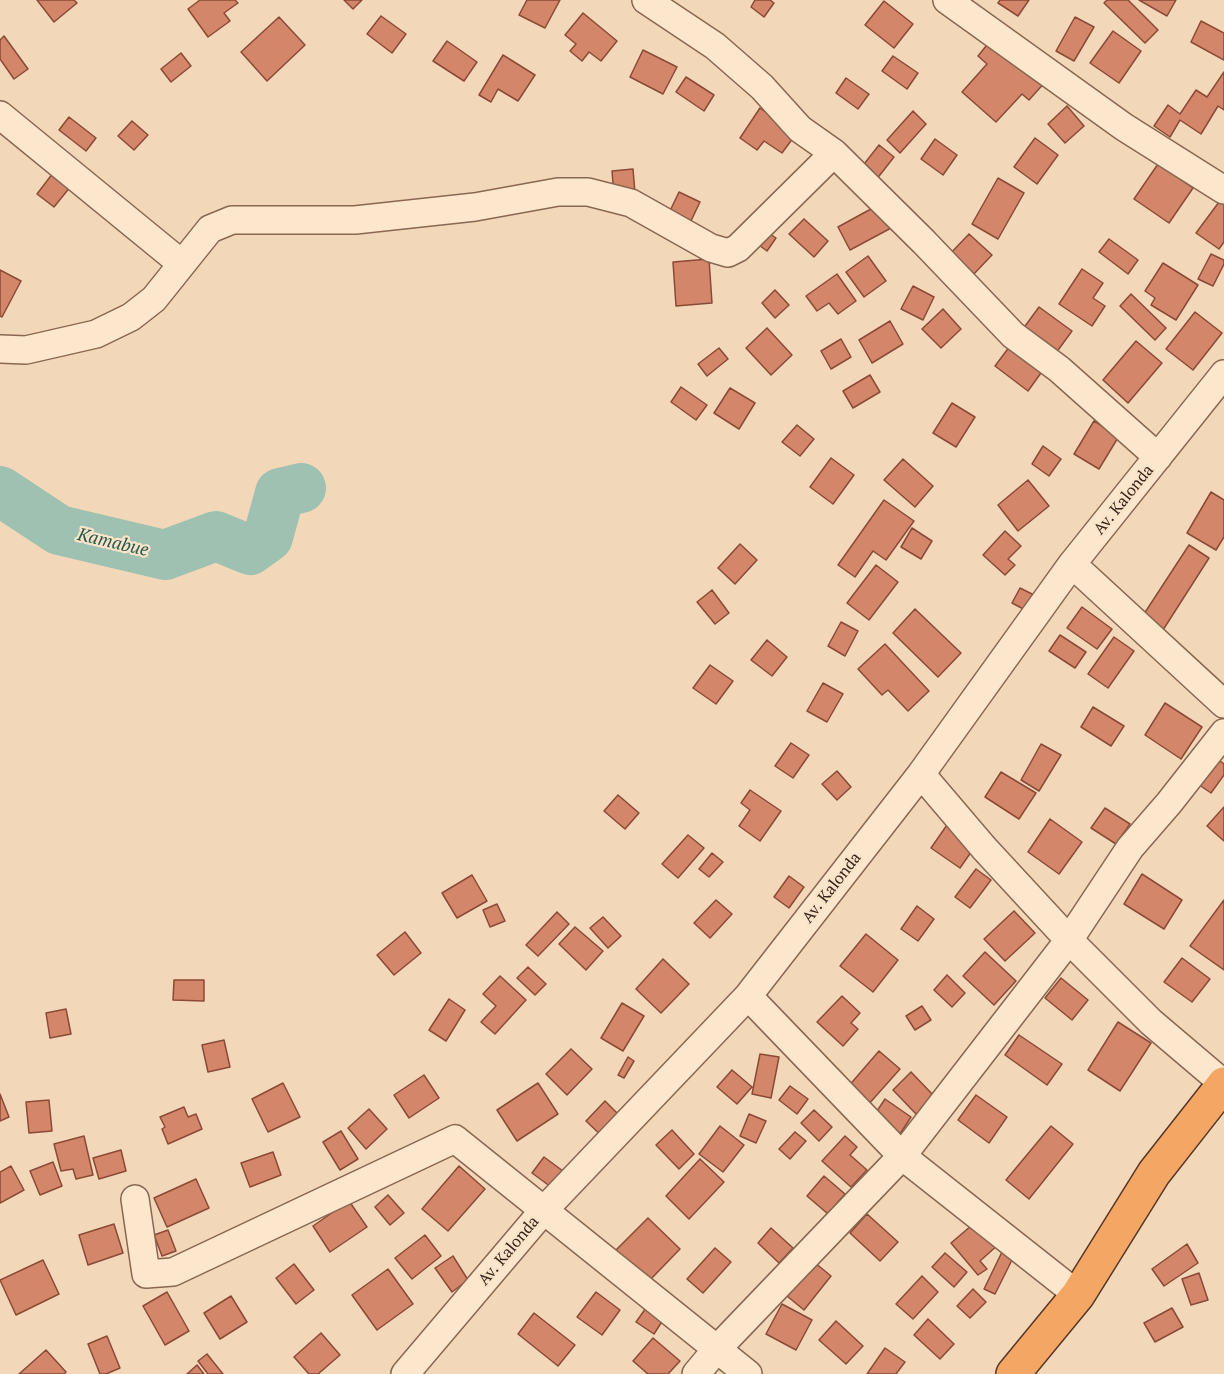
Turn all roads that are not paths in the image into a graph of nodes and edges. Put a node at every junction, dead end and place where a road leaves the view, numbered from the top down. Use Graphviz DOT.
graph roads {
  1 [pos="646,0"];
  2 [pos="947,0"];
  3 [pos="0,115"];
  4 [pos="834,153"];
  5 [pos="1224,190"];
  6 [pos="182,264"];
  7 [pos="0,349"];
  8 [pos="1224,374"];
  9 [pos="1158,458"];
  10 [pos="1072,564"];
  11 [pos="1224,704"];
  12 [pos="1224,733"];
  13 [pos="921,774"];
  14 [pos="1069,940"];
  15 [pos="748,996"];
  16 [pos="1224,1084"];
  17 [pos="902,1156"];
  18 [pos="135,1199"];
  19 [pos="544,1210"];
  20 [pos="1078,1295"];
  21 [pos="716,1350"];
  22 [pos="405,1374"];
  23 [pos="696,1374"];
  24 [pos="748,1374"];
  25 [pos="1013,1374"];
  1 -- 4 [label="street"];
  2 -- 5 [label="street"];
  3 -- 6 [label="street"];
  4 -- 6 [label="street"];
  4 -- 9 [label="street"];
  6 -- 7 [label="street"];
  8 -- 9 [label="street, Av. Kalonda"];
  9 -- 10 [label="street, Av. Kalonda"];
  10 -- 11 [label="street"];
  10 -- 13 [label="street, Av. Kalonda"];
  12 -- 14 [label="street"];
  13 -- 14 [label="street"];
  13 -- 15 [label="street, Av. Kalonda"];
  14 -- 16 [label="street"];
  14 -- 17 [label="street"];
  15 -- 17 [label="street"];
  15 -- 19 [label="street, Av. Kalonda"];
  16 -- 20 [label="highway"];
  17 -- 20 [label="street"];
  17 -- 21 [label="street"];
  18 -- 19 [label="street"];
  19 -- 21 [label="street"];
  19 -- 22 [label="street, Av. Kalonda"];
  20 -- 25 [label="highway"];
  21 -- 23 [label="street"];
  21 -- 24 [label="street"];
}
